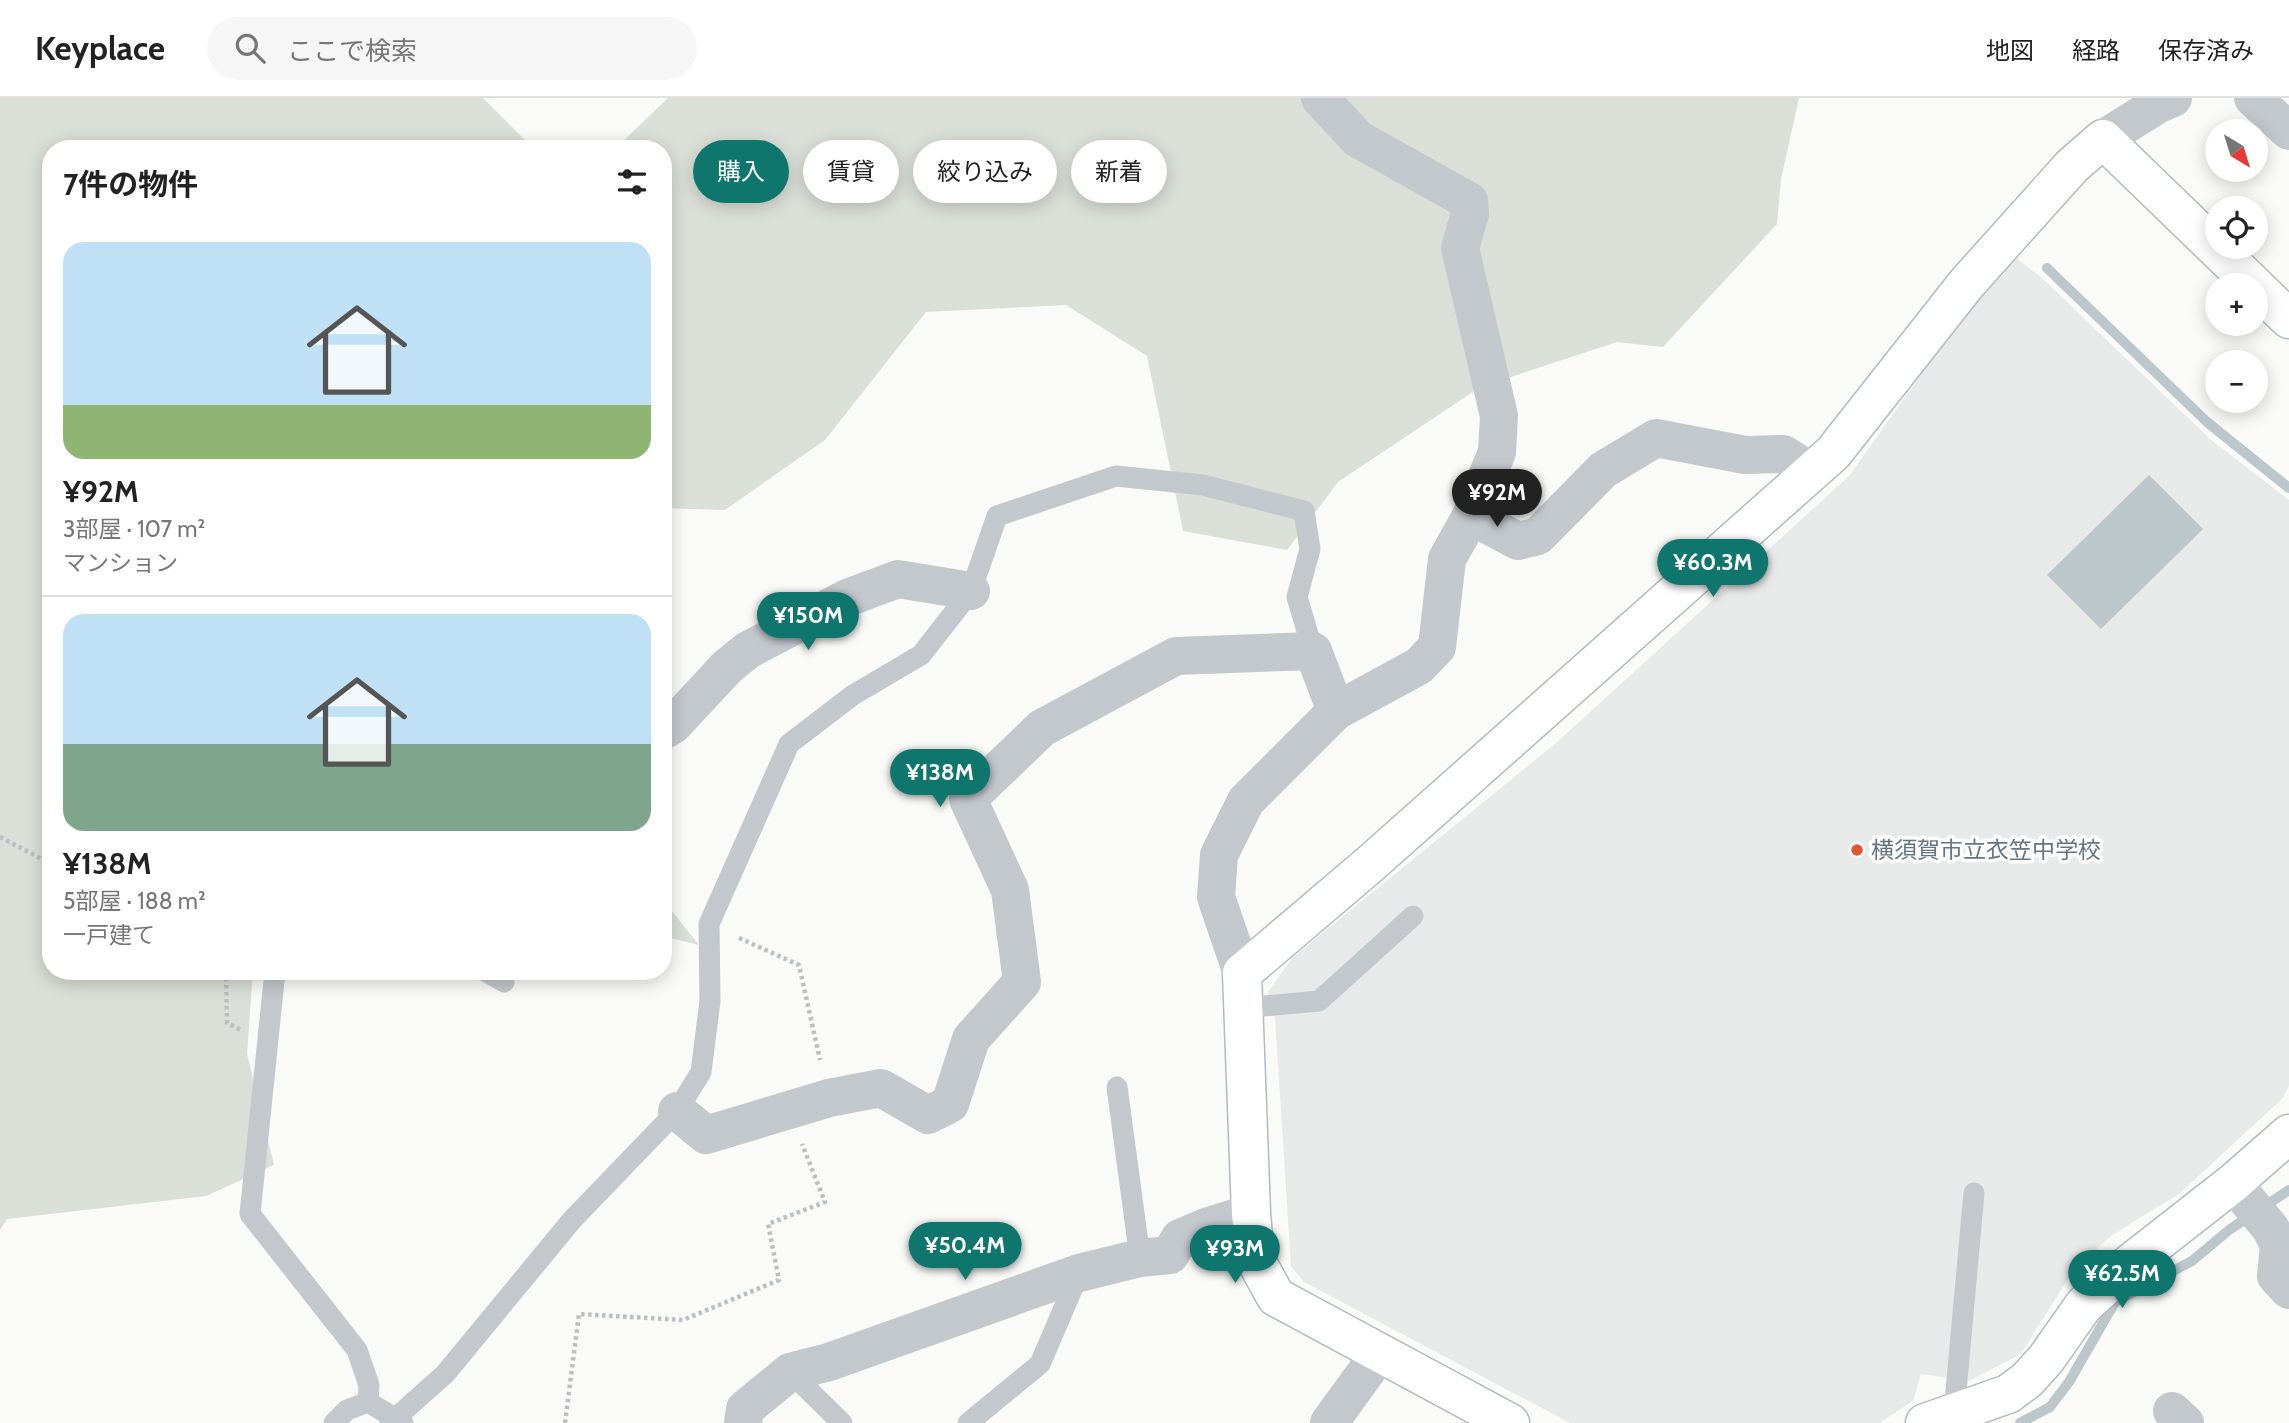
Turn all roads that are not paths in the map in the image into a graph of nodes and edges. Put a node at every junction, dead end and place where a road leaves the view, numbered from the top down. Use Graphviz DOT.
graph roads {
  1 [pos="1320,98"];
  2 [pos="2173,98"];
  3 [pos="2253,98"];
  4 [pos="2289,131"];
  5 [pos="2103,139"];
  6 [pos="2242,273"];
  7 [pos="2268,299"];
  8 [pos="2289,319"];
  9 [pos="1812,472"];
  10 [pos="1471,516"];
  11 [pos="971,591"];
  12 [pos="1313,651"];
  13 [pos="1336,710"];
  14 [pos="672,726"];
  15 [pos="1413,916"];
  16 [pos="274,980"];
  17 [pos="1242,991"];
  18 [pos="1117,1087"];
  19 [pos="677,1111"];
  20 [pos="2289,1134"];
  21 [pos="1974,1193"];
  22 [pos="2249,1202"];
  23 [pos="1251,1213"];
  24 [pos="1140,1258"];
  25 [pos="1079,1273"];
  26 [pos="2289,1290"];
  27 [pos="1379,1354"];
  28 [pos="790,1372"];
  29 [pos="368,1402"];
  30 [pos="1940,1418"];
  31 [pos="397,1421"];
  32 [pos="334,1423"];
  33 [pos="743,1423"];
  34 [pos="842,1423"];
  35 [pos="968,1423"];
  36 [pos="1329,1423"];
  37 [pos="1510,1423"];
  1 -- 10 [label="street"];
  2 -- 5 [label="street"];
  3 -- 4 [label="street"];
  5 -- 6 [label="street"];
  5 -- 9 [label="street"];
  7 -- 8 [label="street"];
  9 -- 10 [label="street"];
  9 -- 17 [label="street"];
  10 -- 13 [label="street"];
  11 -- 12 [label="lane"];
  11 -- 14 [label="street"];
  11 -- 19 [label="lane"];
  12 -- 13 [label="street"];
  12 -- 19 [label="street"];
  13 -- 17 [label="street"];
  15 -- 17 [label="lane"];
  16 -- 29 [label="lane"];
  17 -- 23 [label="street"];
  18 -- 24 [label="lane"];
  19 -- 31 [label="lane"];
  20 -- 22 [label="street"];
  21 -- 30 [label="lane"];
  22 -- 26 [label="street"];
  22 -- 30 [label="street"];
  23 -- 24 [label="street"];
  23 -- 27 [label="street"];
  24 -- 25 [label="street"];
  25 -- 28 [label="street"];
  25 -- 35 [label="lane"];
  27 -- 36 [label="street"];
  27 -- 37 [label="street"];
  28 -- 33 [label="street"];
  28 -- 34 [label="lane"];
  29 -- 31 [label="lane"];
  29 -- 32 [label="lane"];
}
